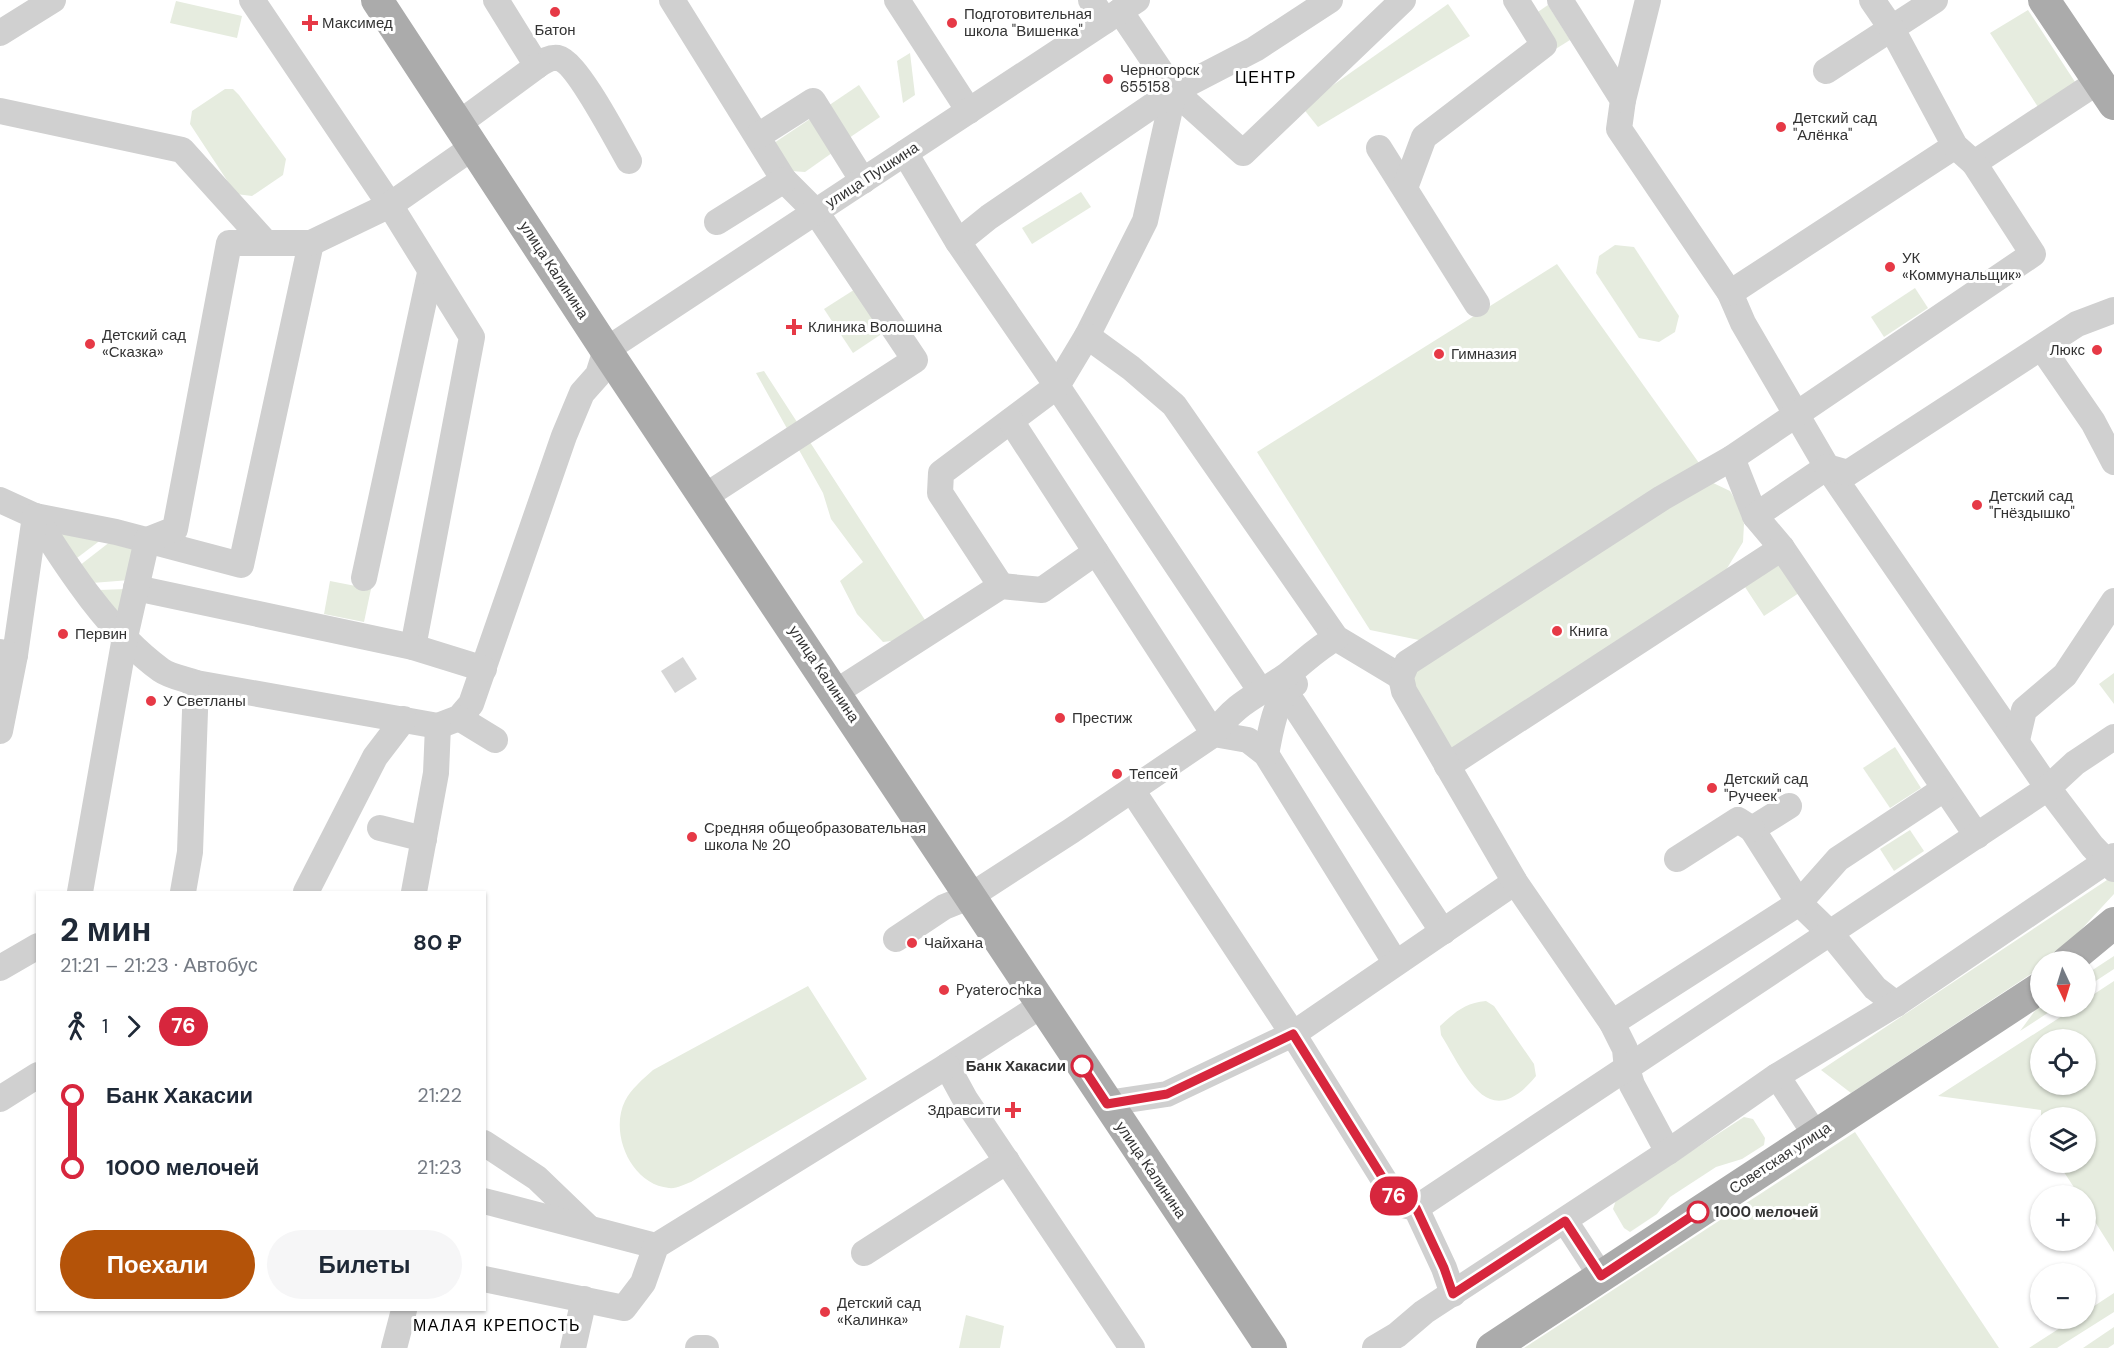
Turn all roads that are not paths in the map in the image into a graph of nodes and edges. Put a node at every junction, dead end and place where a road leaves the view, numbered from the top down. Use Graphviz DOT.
graph roads {
  1 [pos="53,0"];
  2 [pos="252,0"];
  3 [pos="377,0"];
  4 [pos="496,0"];
  5 [pos="672,0"];
  6 [pos="897,0"];
  7 [pos="1091,0"];
  8 [pos="1330,0"];
  9 [pos="1402,0"];
  10 [pos="1516,0"];
  11 [pos="1560,0"];
  12 [pos="1648,0"];
  13 [pos="1872,0"];
  14 [pos="1935,0"];
  15 [pos="2044,0"];
  16 [pos="1121,11"];
  17 [pos="1892,29"];
  18 [pos="0,33"];
  19 [pos="537,66"];
  20 [pos="1826,71"];
  21 [pos="1174,91"];
  22 [pos="2110,97"];
  23 [pos="1623,100"];
  24 [pos="0,111"];
  25 [pos="969,111"];
  26 [pos="466,136"];
  27 [pos="758,136"];
  28 [pos="1955,146"];
  29 [pos="1379,148"];
  30 [pos="905,153"];
  31 [pos="629,161"];
  32 [pos="1974,164"];
  33 [pos="784,180"];
  34 [pos="863,181"];
  35 [pos="1405,188"];
  36 [pos="390,205"];
  37 [pos="816,212"];
  38 [pos="717,222"];
  39 [pos="958,242"];
  40 [pos="266,243"];
  41 [pos="311,243"];
  42 [pos="430,273"];
  43 [pos="1730,293"];
  44 [pos="1477,304"];
  45 [pos="2114,310"];
  46 [pos="1087,336"];
  47 [pos="2042,348"];
  48 [pos="606,350"];
  49 [pos="1057,386"];
  50 [pos="1797,413"];
  51 [pos="1011,422"];
  52 [pos="1732,458"];
  53 [pos="2114,462"];
  54 [pos="1827,466"];
  55 [pos="704,497"];
  56 [pos="0,500"];
  57 [pos="35,516"];
  58 [pos="1755,516"];
  59 [pos="147,540"];
  60 [pos="1782,548"];
  61 [pos="1096,552"];
  62 [pos="364,578"];
  63 [pos="1001,586"];
  64 [pos="136,588"];
  65 [pos="2114,601"];
  66 [pos="125,637"];
  67 [pos="1342,642"];
  68 [pos="413,647"];
  69 [pos="7,653"];
  70 [pos="484,669"];
  71 [pos="1401,677"];
  72 [pos="196,683"];
  73 [pos="1273,690"];
  74 [pos="836,692"];
  75 [pos="404,719"];
  76 [pos="448,722"];
  77 [pos="0,731"];
  78 [pos="1214,734"];
  79 [pos="2114,737"];
  80 [pos="495,740"];
  81 [pos="2017,740"];
  82 [pos="1266,754"];
  83 [pos="1447,766"];
  84 [pos="2048,788"];
  85 [pos="1944,789"];
  86 [pos="1132,790"];
  87 [pos="1789,806"];
  88 [pos="380,828"];
  89 [pos="1752,829"];
  90 [pos="1977,836"];
  91 [pos="424,839"];
  92 [pos="1677,859"];
  93 [pos="2111,862"];
  94 [pos="1515,882"];
  95 [pos="80,891"];
  96 [pos="183,891"];
  97 [pos="307,891"];
  98 [pos="414,891"];
  99 [pos="969,897"];
  100 [pos="1799,903"];
  101 [pos="2114,923"];
  102 [pos="1443,932"];
  103 [pos="1831,934"];
  104 [pos="896,939"];
  105 [pos="2114,942"];
  106 [pos="36,947"];
  107 [pos="2080,951"];
  108 [pos="2096,954"];
  109 [pos="1395,962"];
  110 [pos="0,968"];
  111 [pos="2030,991"];
  112 [pos="2030,994"];
  113 [pos="1896,1004"];
  114 [pos="1042,1005"];
  115 [pos="2008,1008"];
  116 [pos="1612,1023"];
  117 [pos="1293,1034"];
  118 [pos="947,1066"];
  119 [pos="1627,1069"];
  120 [pos="36,1076"];
  121 [pos="1777,1076"];
  122 [pos="0,1099"];
  123 [pos="1107,1104"];
  124 [pos="1815,1134"];
  125 [pos="486,1144"];
  126 [pos="1668,1152"];
  127 [pos="1007,1161"];
  128 [pos="486,1202"];
  129 [pos="1416,1208"];
  130 [pos="1565,1221"];
  131 [pos="591,1231"];
  132 [pos="656,1246"];
  133 [pos="864,1253"];
  134 [pos="1601,1276"];
  135 [pos="486,1279"];
  136 [pos="1453,1294"];
  137 [pos="584,1299"];
  138 [pos="404,1311"];
  139 [pos="394,1348"];
  140 [pos="573,1348"];
  141 [pos="698,1348"];
  142 [pos="706,1348"];
  143 [pos="1132,1348"];
  144 [pos="1271,1348"];
  145 [pos="1375,1348"];
  146 [pos="1492,1348"];
  1 -- 18 [label="street"];
  2 -- 36 [label="street"];
  3 -- 26 [label="main road, улица Калинина"];
  4 -- 19 [label="street"];
  5 -- 27 [label="street"];
  6 -- 25 [label="street"];
  7 -- 16 [label="street"];
  8 -- 21 [label="street"];
  9 -- 21 [label="street"];
  10 -- 35 [label="street"];
  11 -- 23 [label="street"];
  12 -- 23 [label="street"];
  13 -- 17 [label="street"];
  14 -- 17 [label="street"];
  15 -- 22 [label="main road"];
  16 -- 21 [label="street"];
  16 -- 25 [label="street, улица Пушкина"];
  17 -- 20 [label="street"];
  17 -- 28 [label="street"];
  19 -- 26 [label="street"];
  19 -- 31 [label="street"];
  21 -- 39 [label="street"];
  21 -- 46 [label="street"];
  22 -- 32 [label="street"];
  23 -- 43 [label="street"];
  24 -- 40 [label="street"];
  25 -- 30 [label="street, улица Пушкина"];
  26 -- 36 [label="street"];
  26 -- 48 [label="main road, улица Калинина"];
  27 -- 33 [label="street"];
  27 -- 34 [label="street"];
  28 -- 32 [label="street"];
  28 -- 43 [label="street"];
  29 -- 35 [label="street"];
  30 -- 34 [label="street, улица Пушкина"];
  30 -- 39 [label="street"];
  32 -- 50 [label="street"];
  33 -- 37 [label="street"];
  33 -- 38 [label="street"];
  34 -- 37 [label="street, улица Пушкина"];
  35 -- 44 [label="street"];
  36 -- 41 [label="street"];
  36 -- 42 [label="street"];
  37 -- 48 [label="street, улица Пушкина"];
  37 -- 55 [label="street"];
  39 -- 49 [label="street"];
  40 -- 41 [label="street"];
  40 -- 59 [label="street"];
  41 -- 59 [label="street"];
  42 -- 62 [label="street"];
  42 -- 68 [label="street"];
  43 -- 50 [label="street"];
  45 -- 47 [label="street"];
  46 -- 49 [label="street"];
  46 -- 67 [label="street"];
  47 -- 53 [label="street"];
  47 -- 54 [label="street"];
  48 -- 55 [label="main road, улица Калинина"];
  48 -- 70 [label="street"];
  49 -- 51 [label="street"];
  49 -- 73 [label="street"];
  50 -- 52 [label="street"];
  50 -- 54 [label="street"];
  51 -- 61 [label="street"];
  51 -- 63 [label="street"];
  52 -- 58 [label="street"];
  52 -- 71 [label="street"];
  54 -- 58 [label="street"];
  54 -- 81 [label="street"];
  55 -- 74 [label="main road, улица Калинина"];
  56 -- 57 [label="street"];
  57 -- 59 [label="street"];
  57 -- 66 [label="street"];
  57 -- 69 [label="street"];
  58 -- 60 [label="street"];
  59 -- 64 [label="street"];
  60 -- 83 [label="street"];
  60 -- 85 [label="street"];
  61 -- 63 [label="street"];
  61 -- 78 [label="street"];
  63 -- 74 [label="street"];
  64 -- 66 [label="street"];
  64 -- 68 [label="street"];
  65 -- 81 [label="street"];
  66 -- 72 [label="street"];
  66 -- 95 [label="street"];
  67 -- 71 [label="street"];
  67 -- 73 [label="street"];
  68 -- 70 [label="street"];
  69 -- 77 [label="street"];
  70 -- 76 [label="street"];
  71 -- 83 [label="street"];
  72 -- 75 [label="street"];
  72 -- 96 [label="street"];
  73 -- 78 [label="street"];
  73 -- 82 [label="street"];
  73 -- 102 [label="street"];
  74 -- 99 [label="main road, улица Калинина"];
  75 -- 76 [label="street"];
  75 -- 97 [label="street"];
  76 -- 80 [label="street"];
  76 -- 91 [label="street"];
  78 -- 82 [label="street"];
  78 -- 86 [label="street"];
  79 -- 84 [label="street"];
  81 -- 84 [label="street"];
  82 -- 109 [label="street"];
  83 -- 94 [label="street"];
  84 -- 90 [label="street"];
  84 -- 93 [label="street"];
  85 -- 90 [label="street"];
  85 -- 100 [label="street"];
  86 -- 99 [label="street"];
  86 -- 117 [label="street"];
  87 -- 89 [label="street"];
  88 -- 91 [label="street"];
  89 -- 92 [label="street"];
  89 -- 100 [label="street"];
  90 -- 103 [label="street"];
  91 -- 98 [label="street"];
  93 -- 113 [label="street"];
  94 -- 102 [label="street"];
  94 -- 116 [label="street"];
  99 -- 104 [label="street"];
  99 -- 114 [label="main road, улица Калинина"];
  100 -- 103 [label="street"];
  100 -- 116 [label="street"];
  101 -- 107 [label="main road"];
  102 -- 109 [label="street"];
  103 -- 113 [label="street"];
  103 -- 119 [label="street"];
  105 -- 108 [label="main road"];
  106 -- 110 [label="street"];
  109 -- 117 [label="street"];
  111 -- 115 [label="main road, Советская улица"];
  112 -- 115 [label="main road, Советская улица"];
  113 -- 121 [label="street"];
  114 -- 118 [label="street"];
  114 -- 123 [label="main road, улица Калинина"];
  115 -- 124 [label="main road, Советская улица"];
  116 -- 119 [label="street"];
  117 -- 123 [label="street"];
  117 -- 129 [label="street"];
  118 -- 127 [label="street"];
  118 -- 132 [label="street"];
  119 -- 126 [label="street"];
  119 -- 129 [label="street"];
  120 -- 122 [label="street"];
  121 -- 124 [label="street"];
  121 -- 126 [label="street"];
  123 -- 144 [label="main road, улица Калинина"];
  124 -- 134 [label="main road, Советская улица"];
  125 -- 131 [label="street"];
  126 -- 130 [label="street"];
  127 -- 133 [label="street"];
  127 -- 143 [label="street"];
  128 -- 131 [label="street"];
  129 -- 136 [label="street"];
  130 -- 134 [label="street"];
  130 -- 136 [label="street"];
  131 -- 132 [label="street"];
  132 -- 137 [label="street"];
  134 -- 146 [label="main road, Советская улица"];
  135 -- 137 [label="street"];
  136 -- 145 [label="street"];
  137 -- 140 [label="street"];
  138 -- 139 [label="street"];
  141 -- 142 [label="street"];
}
